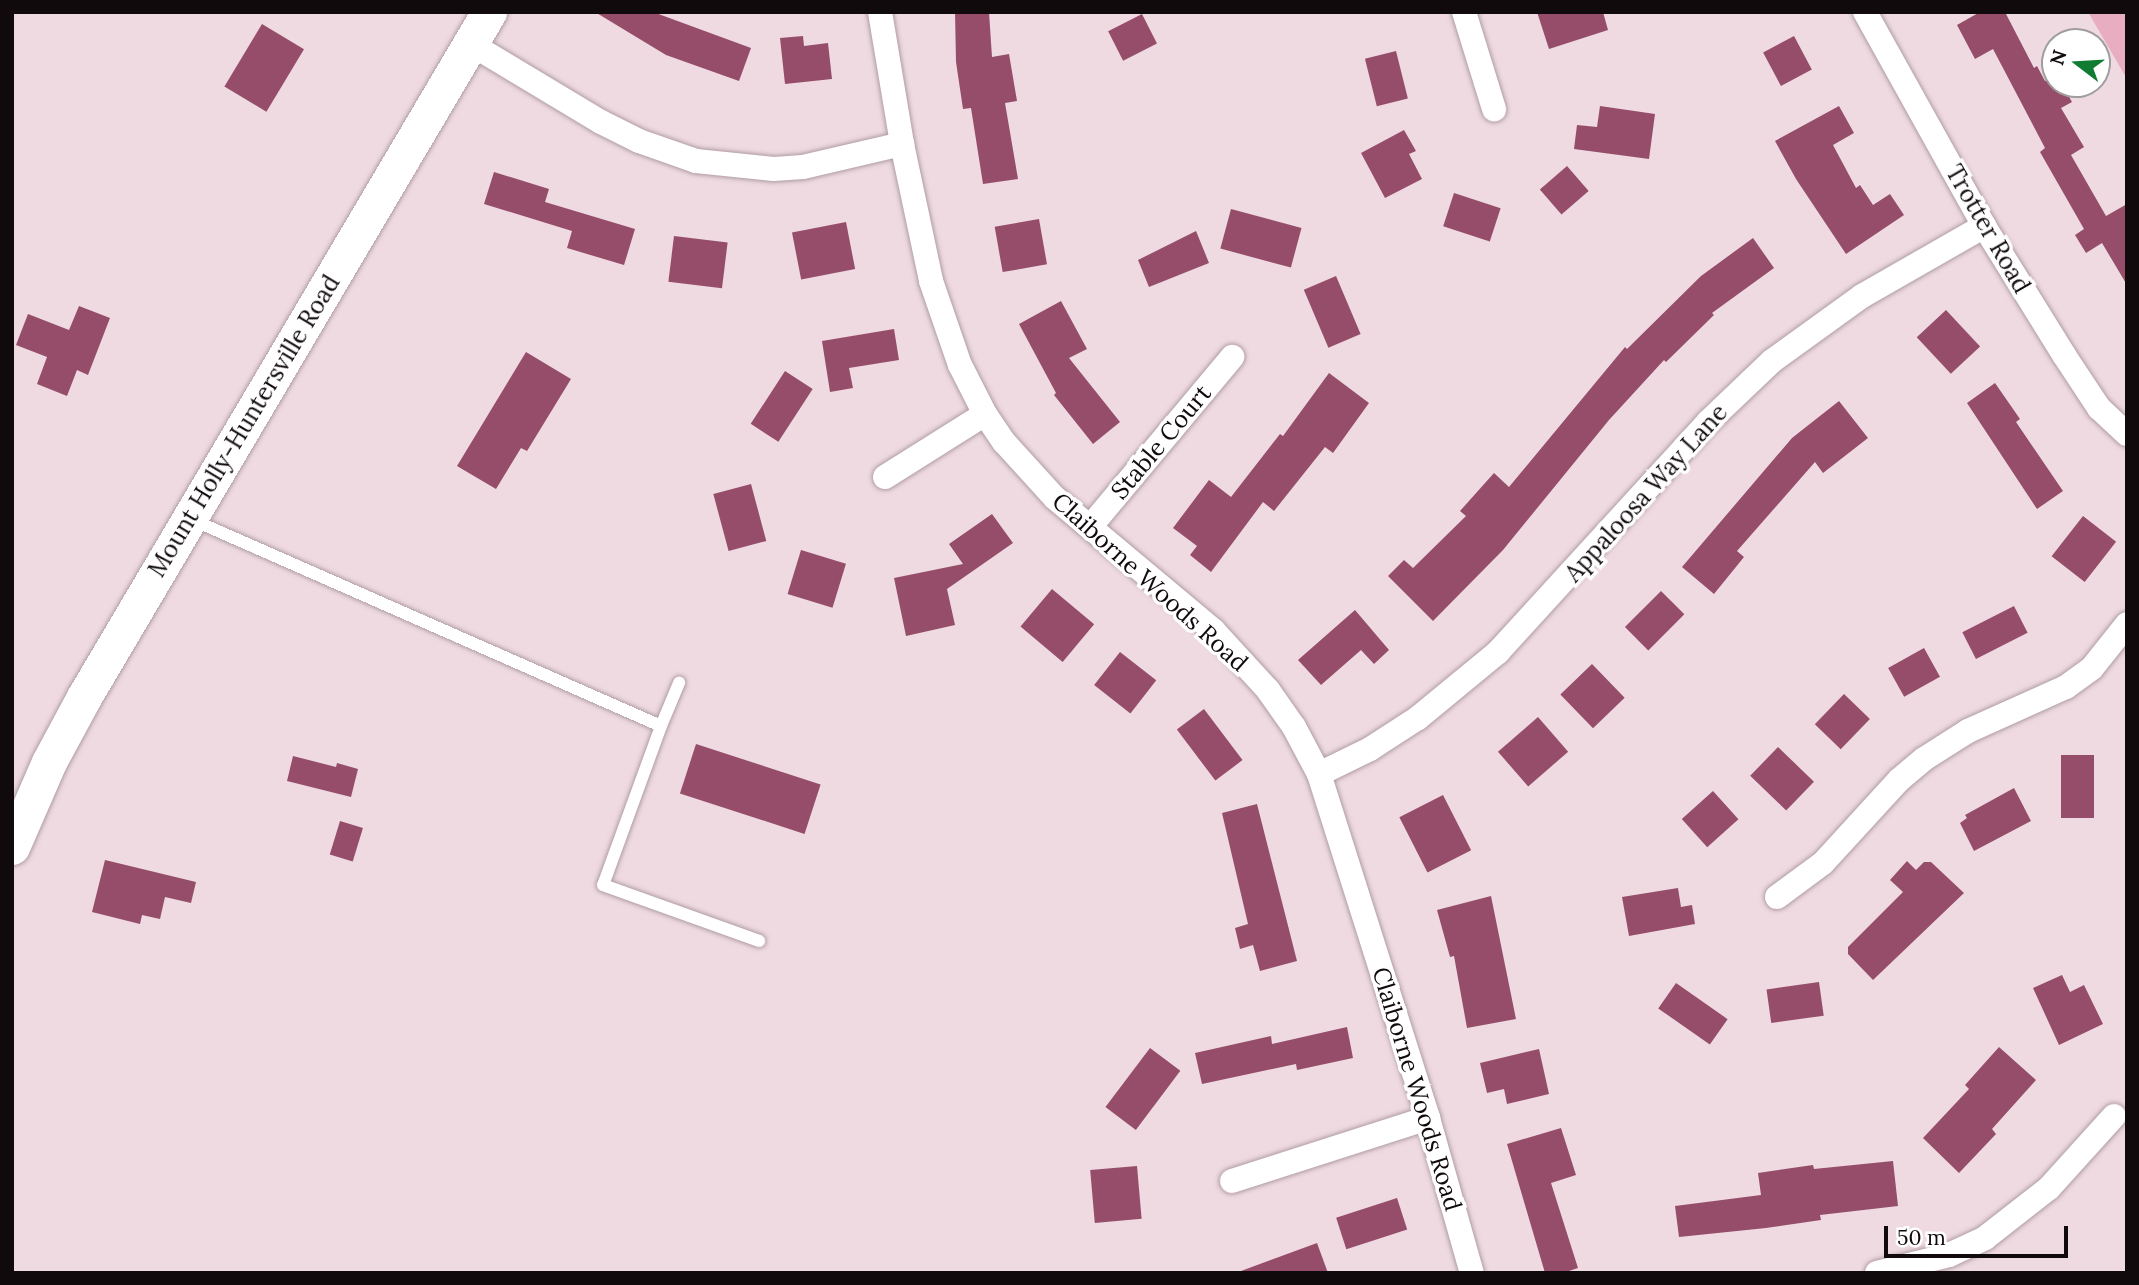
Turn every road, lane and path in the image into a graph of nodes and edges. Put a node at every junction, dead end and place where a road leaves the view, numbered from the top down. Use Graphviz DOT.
graph roads {
  1 [pos="489,12"];
  2 [pos="880,12"];
  3 [pos="1464,12"];
  4 [pos="1866,12"];
  5 [pos="471,44"];
  6 [pos="1494,109"];
  7 [pos="902,144"];
  8 [pos="1984,226"];
  9 [pos="1232,357"];
  10 [pos="985,414"];
  11 [pos="2127,434"];
  12 [pos="885,477"];
  13 [pos="190,518"];
  14 [pos="1090,527"];
  15 [pos="2127,624"];
  16 [pos="679,683"];
  17 [pos="662,726"];
  18 [pos="1319,774"];
  19 [pos="12,847"];
  20 [pos="1777,897"];
  21 [pos="759,941"];
  22 [pos="2114,1116"];
  23 [pos="1428,1118"];
  24 [pos="1232,1181"];
  25 [pos="1472,1273"];
  26 [pos="1877,1273"];
  1 -- 5 [label="main road, Mount Holly-Huntersville Road"];
  2 -- 7 [label="street, Claiborne Woods Road"];
  3 -- 6 [label="street"];
  4 -- 8 [label="street, Trotter Road"];
  5 -- 7 [label="street"];
  5 -- 13 [label="main road, Mount Holly-Huntersville Road"];
  7 -- 10 [label="street, Claiborne Woods Road"];
  8 -- 11 [label="street, Trotter Road"];
  8 -- 18 [label="street, Appaloosa Way Lane"];
  9 -- 14 [label="street, Stable Court"];
  10 -- 12 [label="street"];
  10 -- 14 [label="street, Claiborne Woods Road"];
  13 -- 17 [label="lane"];
  13 -- 19 [label="main road, Mount Holly-Huntersville Road"];
  14 -- 18 [label="street, Claiborne Woods Road"];
  15 -- 20 [label="street"];
  16 -- 17 [label="lane"];
  17 -- 21 [label="lane"];
  18 -- 23 [label="street, Claiborne Woods Road"];
  22 -- 26 [label="street"];
  23 -- 24 [label="street"];
  23 -- 25 [label="street, Claiborne Woods Road"];
}
